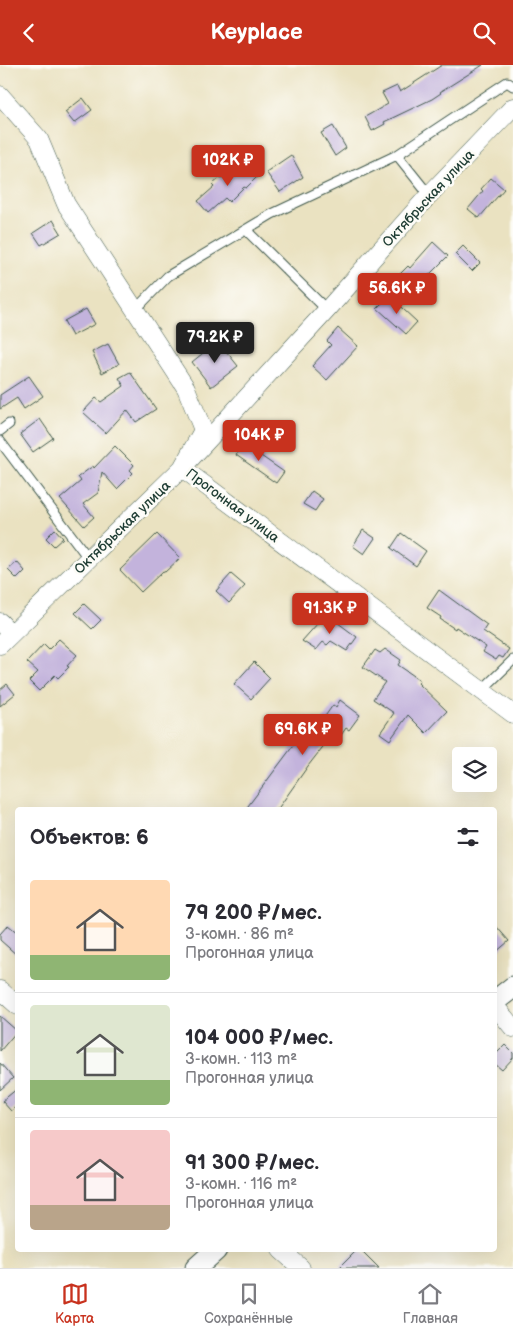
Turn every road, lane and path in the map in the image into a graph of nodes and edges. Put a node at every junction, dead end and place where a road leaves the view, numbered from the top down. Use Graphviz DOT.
graph roads {
  1 [pos="513,86"];
  2 [pos="0,95"];
  3 [pos="513,107"];
  4 [pos="397,155"];
  5 [pos="428,195"];
  6 [pos="246,230"];
  7 [pos="135,310"];
  8 [pos="328,310"];
  9 [pos="9,423"];
  10 [pos="0,431"];
  11 [pos="0,441"];
  12 [pos="182,468"];
  13 [pos="88,559"];
  14 [pos="4,634"];
  15 [pos="513,660"];
  16 [pos="481,691"];
  17 [pos="513,714"];
  18 [pos="513,987"];
  19 [pos="0,989"];
  20 [pos="497,999"];
  21 [pos="15,1003"];
  22 [pos="497,1008"];
  23 [pos="513,1028"];
  24 [pos="214,1252"];
  25 [pos="283,1252"];
  26 [pos="196,1268"];
  27 [pos="301,1268"];
  1 -- 4 [label="lane"];
  2 -- 7 [label="street, Прогонная улица"];
  3 -- 5 [label="street, Октябрьская улица"];
  4 -- 5 [label="lane"];
  4 -- 6 [label="lane"];
  5 -- 8 [label="street, Октябрьская улица"];
  6 -- 7 [label="lane"];
  6 -- 8 [label="lane"];
  7 -- 12 [label="street, Прогонная улица"];
  8 -- 12 [label="street, Октябрьская улица"];
  9 -- 10 [label="lane"];
  11 -- 13 [label="lane"];
  12 -- 13 [label="street, Октябрьская улица"];
  12 -- 16 [label="street, Прогонная улица"];
  13 -- 14 [label="street, Октябрьская улица"];
  15 -- 16 [label="lane"];
  16 -- 17 [label="street, Прогонная улица"];
  18 -- 20 [label="street"];
  19 -- 21 [label="street"];
  22 -- 23 [label="street"];
  24 -- 26 [label="street"];
  25 -- 27 [label="street"];
}
